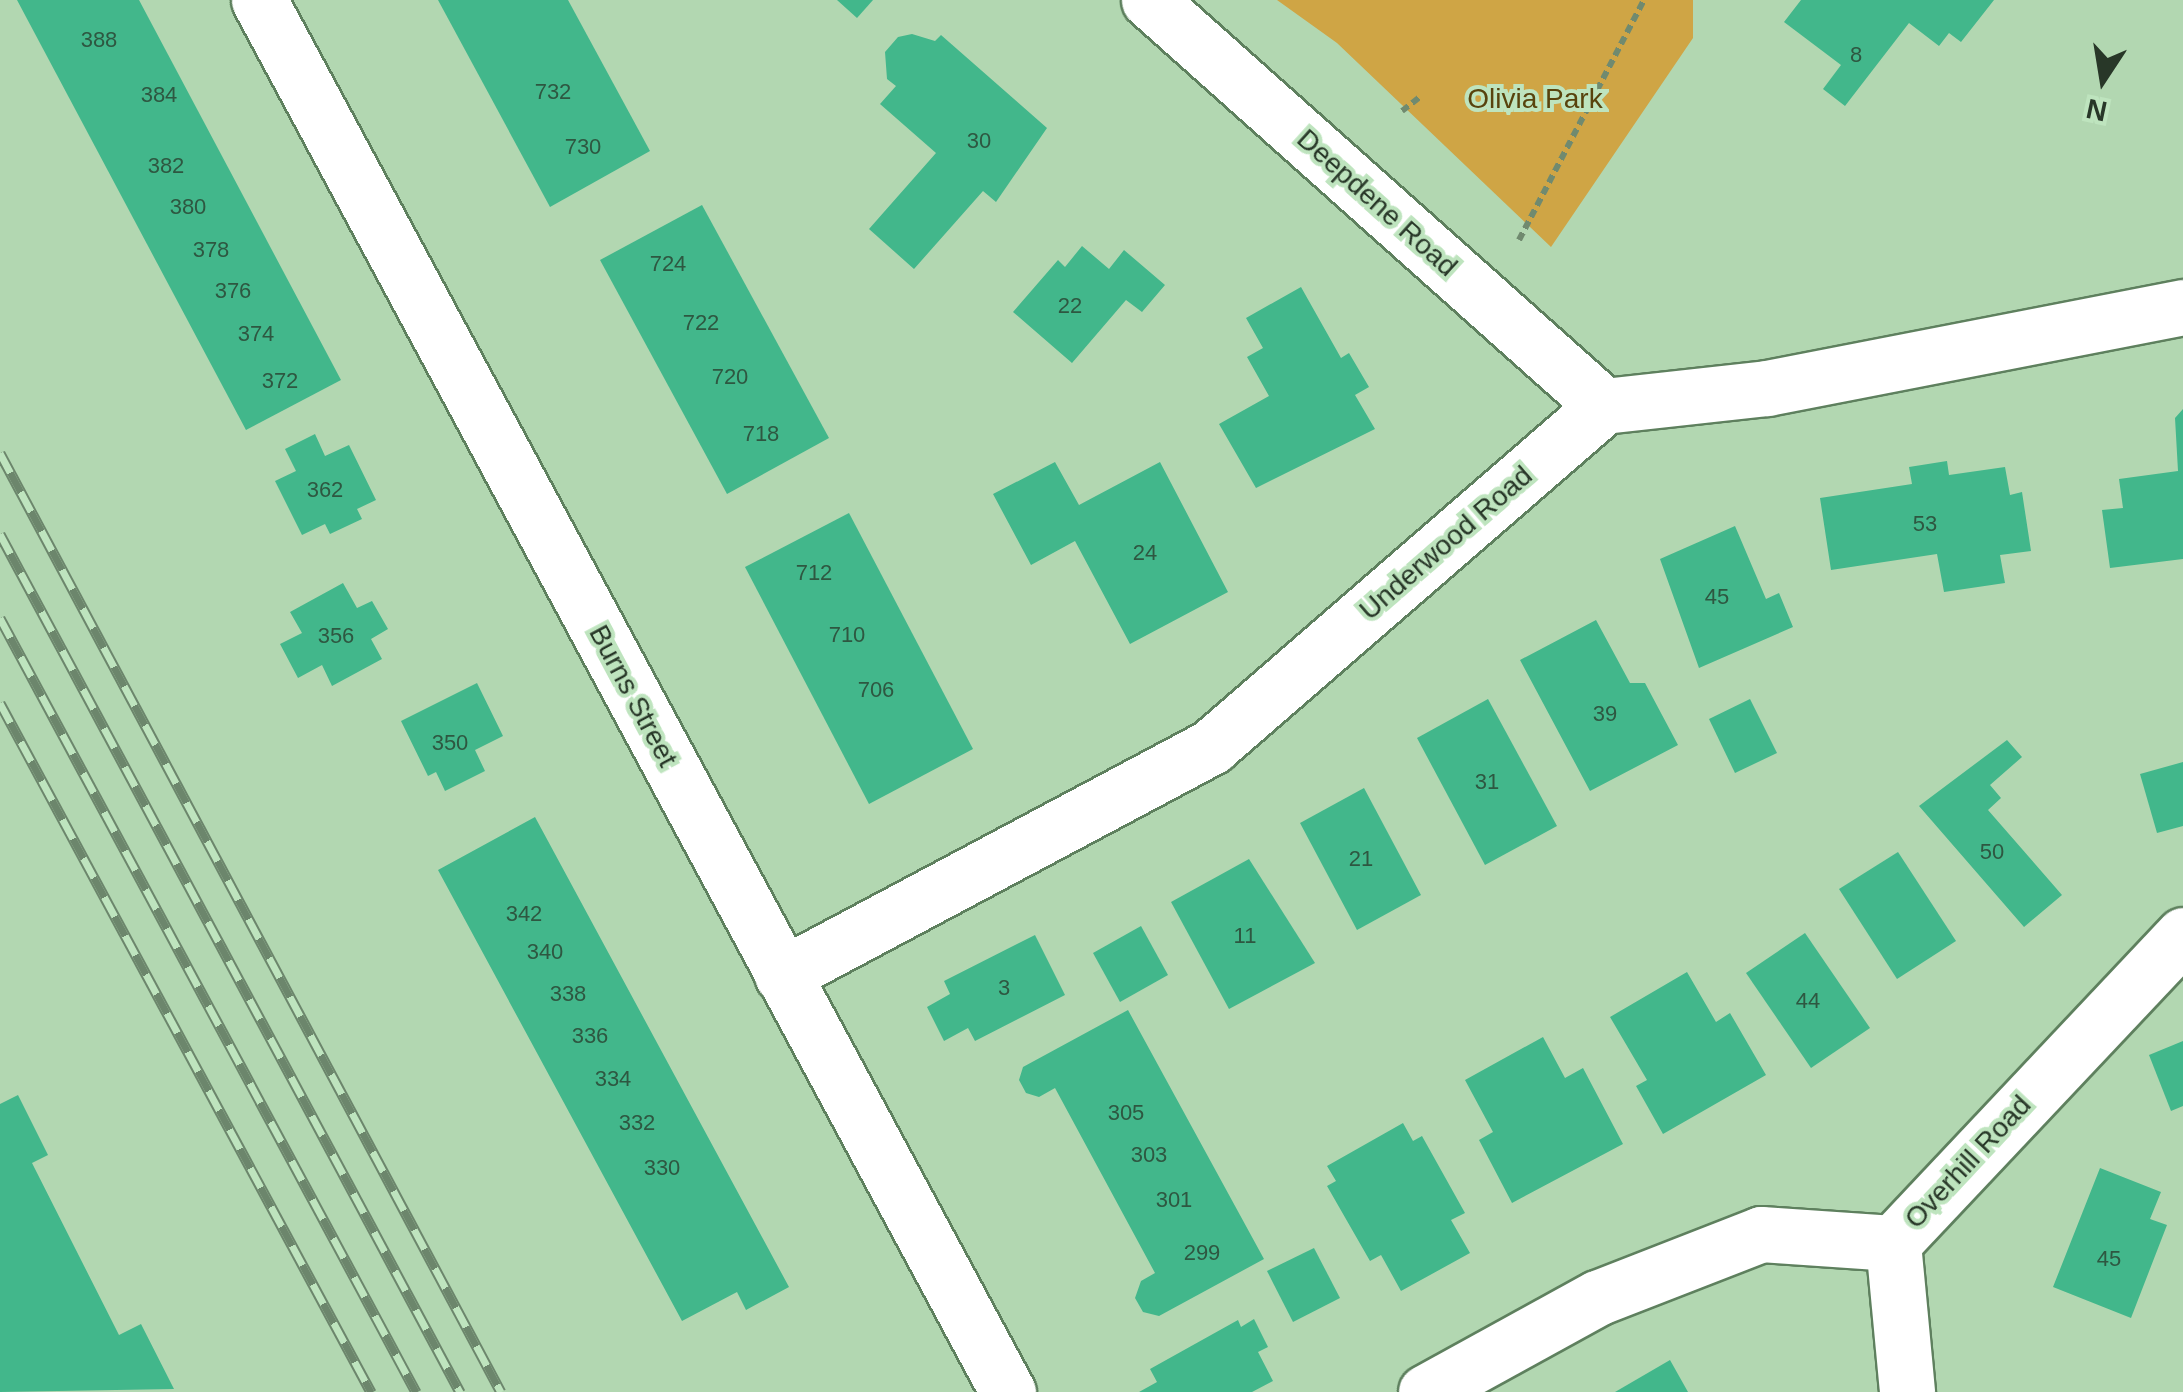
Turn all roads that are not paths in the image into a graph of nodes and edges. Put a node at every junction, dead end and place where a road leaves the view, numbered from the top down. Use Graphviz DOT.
graph roads {
  1 [pos="259,0"];
  2 [pos="1149,0"];
  3 [pos="2183,307"];
  4 [pos="1604,406"];
  5 [pos="2183,935"];
  6 [pos="782,975"];
  7 [pos="1893,1243"];
  8 [pos="1008,1392"];
  9 [pos="1426,1392"];
  10 [pos="1908,1392"];
  1 -- 6 [label="street, Burns Street"];
  2 -- 4 [label="street, Deepdene Road"];
  3 -- 4 [label="street"];
  4 -- 6 [label="street, Underwood Road"];
  5 -- 7 [label="street, Overhill Road"];
  6 -- 8 [label="street, Burns Street"];
  7 -- 9 [label="street, Overhill Road"];
  7 -- 10 [label="street"];
}
